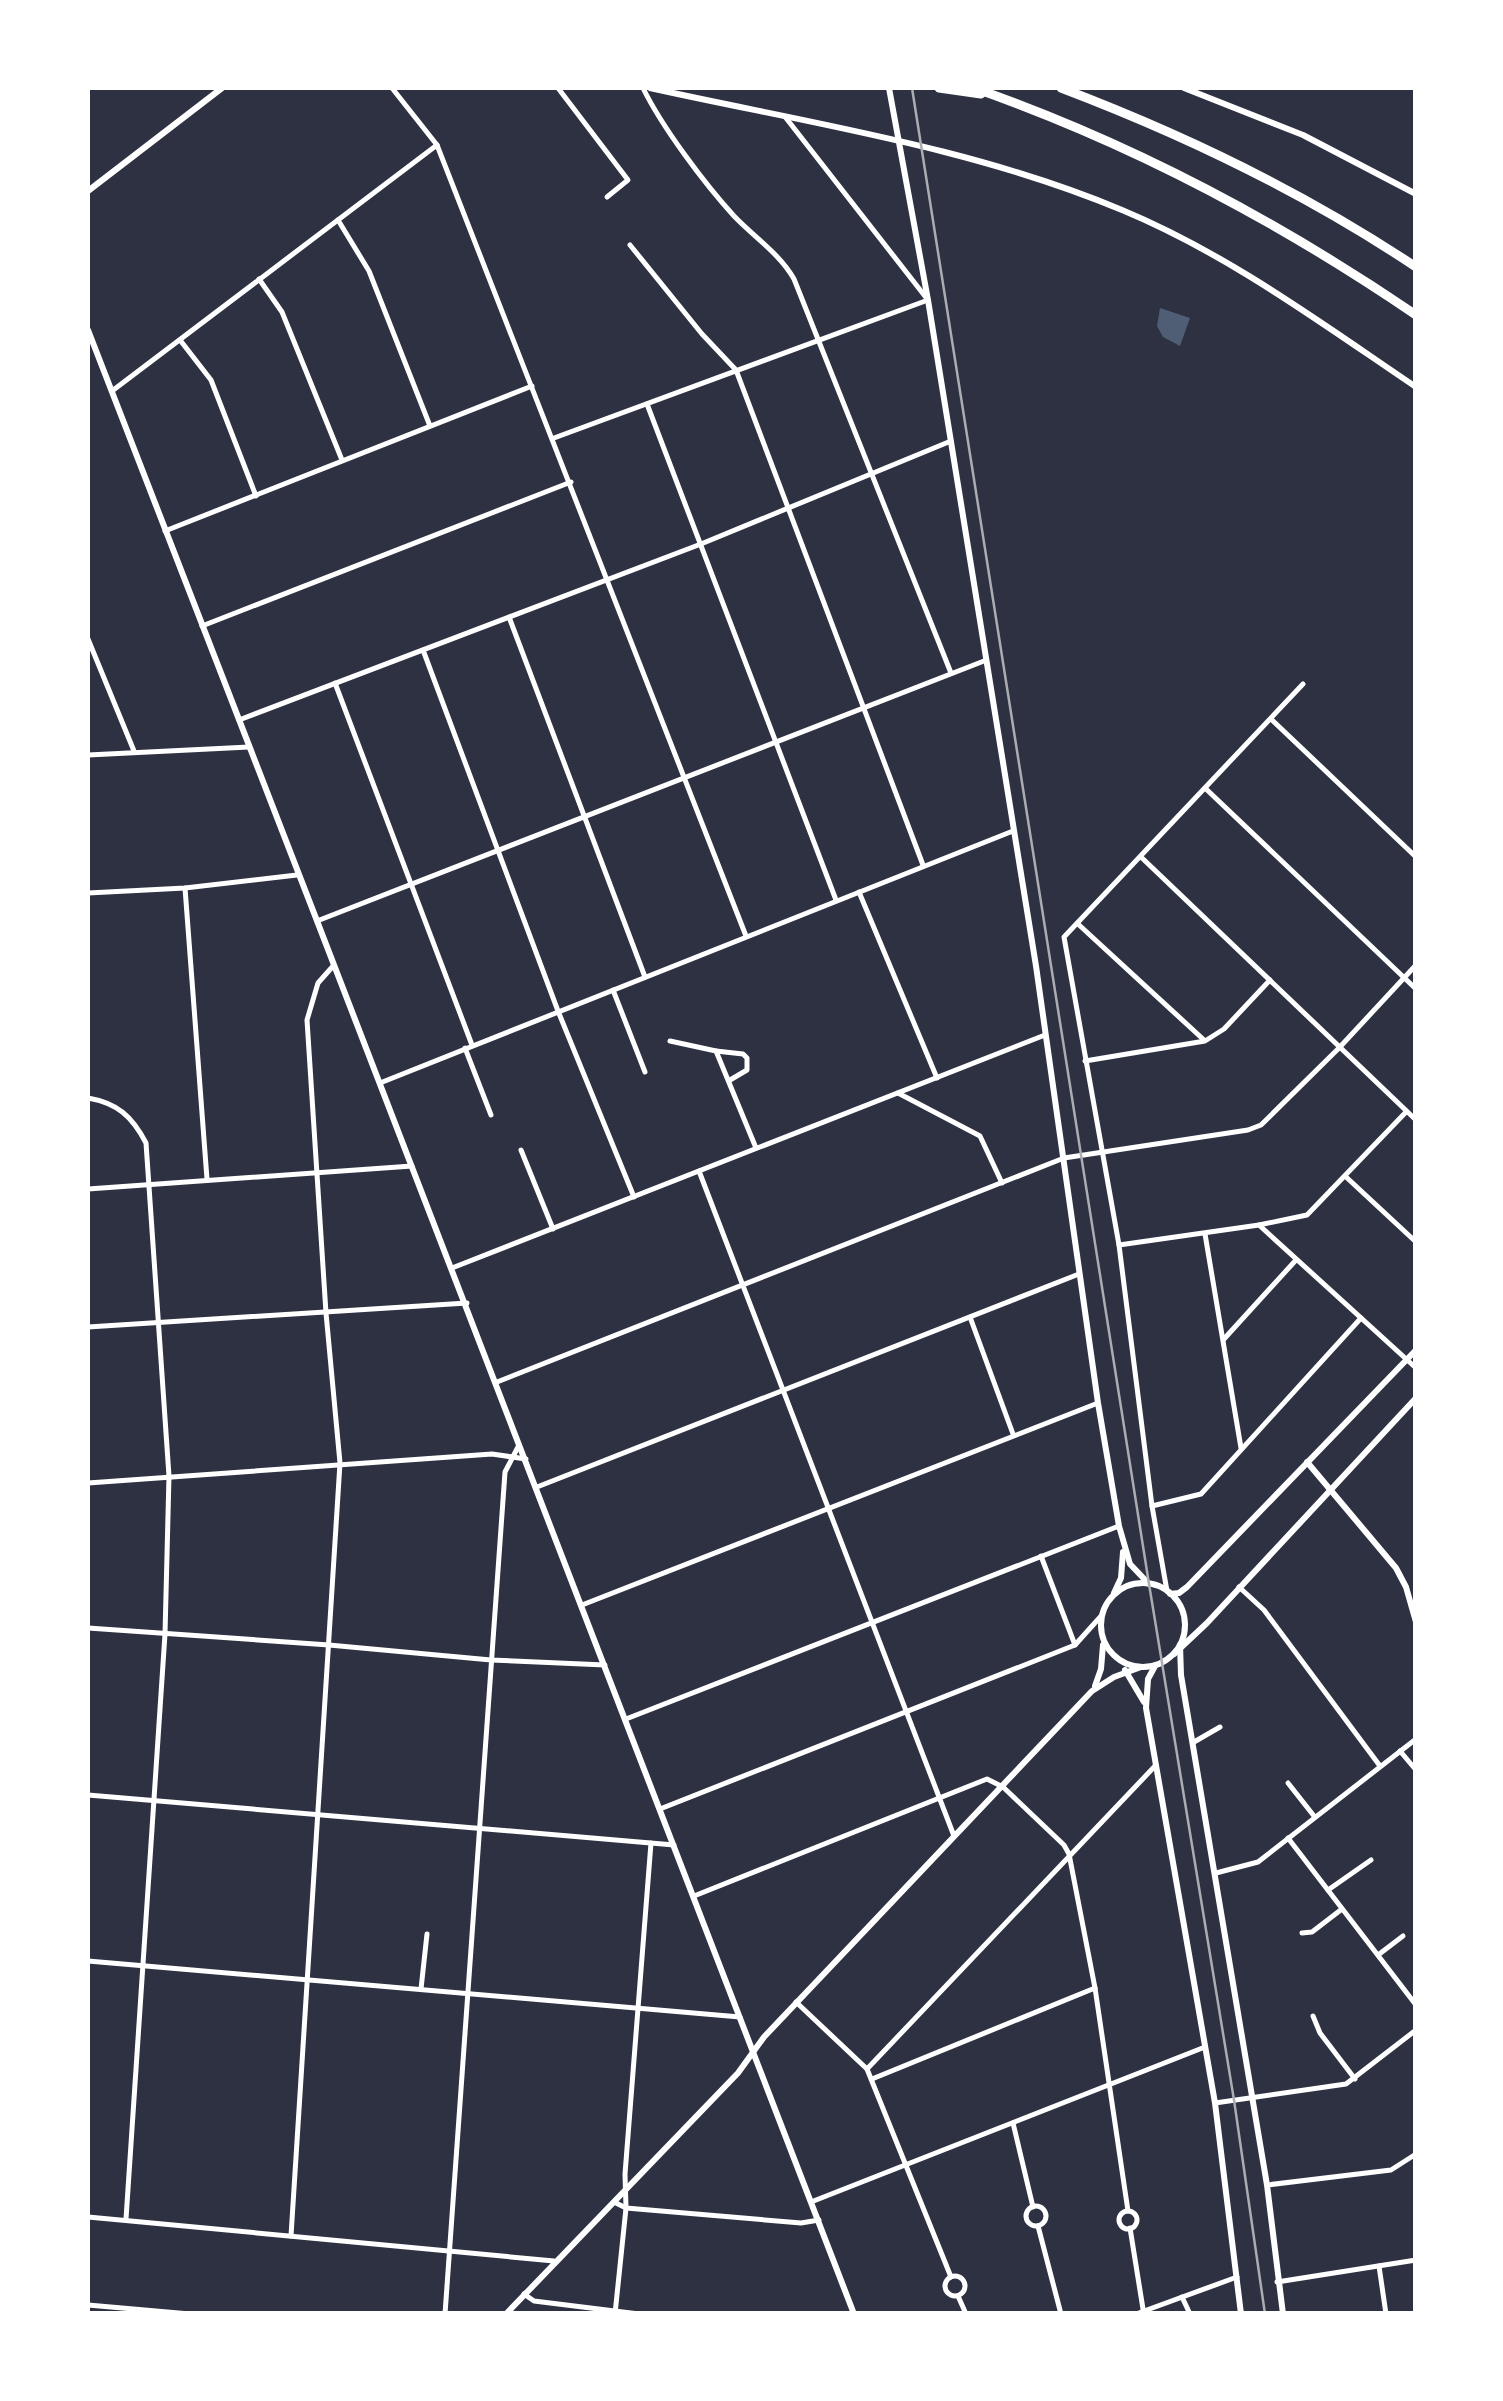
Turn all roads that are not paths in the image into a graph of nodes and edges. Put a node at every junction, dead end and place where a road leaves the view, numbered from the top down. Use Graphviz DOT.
graph roads {
  1 [pos="222,88"];
  2 [pos="392,88"];
  3 [pos="558,88"];
  4 [pos="647,88"];
  5 [pos="940,88"];
  6 [pos="974,88"];
  7 [pos="1061,88"];
  8 [pos="1184,88"];
  9 [pos="890,90"];
  10 [pos="1000,96"];
  11 [pos="786,118"];
  12 [pos="899,142"];
  13 [pos="437,145"];
  14 [pos="88,191"];
  15 [pos="1416,194"];
  16 [pos="608,197"];
  17 [pos="338,220"];
  18 [pos="630,245"];
  19 [pos="1416,266"];
  20 [pos="259,279"];
  21 [pos="1377,290"];
  22 [pos="928,300"];
  23 [pos="1416,315"];
  24 [pos="1416,323"];
  25 [pos="88,330"];
  26 [pos="180,340"];
  27 [pos="818,340"];
  28 [pos="736,370"];
  29 [pos="532,386"];
  30 [pos="1416,387"];
  31 [pos="112,392"];
  32 [pos="647,404"];
  33 [pos="430,426"];
  34 [pos="554,438"];
  35 [pos="951,441"];
  36 [pos="342,460"];
  37 [pos="871,472"];
  38 [pos="571,482"];
  39 [pos="256,496"];
  40 [pos="788,509"];
  41 [pos="166,531"];
  42 [pos="701,544"];
  43 [pos="609,580"];
  44 [pos="509,617"];
  45 [pos="202,626"];
  46 [pos="88,639"];
  47 [pos="423,650"];
  48 [pos="984,661"];
  49 [pos="951,674"];
  50 [pos="336,683"];
  51 [pos="1303,684"];
  52 [pos="863,708"];
  53 [pos="239,720"];
  54 [pos="1270,720"];
  55 [pos="774,742"];
  56 [pos="249,747"];
  57 [pos="135,753"];
  58 [pos="88,755"];
  59 [pos="683,776"];
  60 [pos="1205,788"];
  61 [pos="584,816"];
  62 [pos="1014,831"];
  63 [pos="496,852"];
  64 [pos="1141,857"];
  65 [pos="1416,857"];
  66 [pos="923,865"];
  67 [pos="297,875"];
  68 [pos="412,885"];
  69 [pos="185,888"];
  70 [pos="859,892"];
  71 [pos="88,893"];
  72 [pos="836,900"];
  73 [pos="316,921"];
  74 [pos="1078,924"];
  75 [pos="746,936"];
  76 [pos="334,965"];
  77 [pos="1416,965"];
  78 [pos="645,976"];
  79 [pos="1404,978"];
  80 [pos="1270,980"];
  81 [pos="1416,989"];
  82 [pos="613,990"];
  83 [pos="558,1011"];
  84 [pos="1047,1034"];
  85 [pos="670,1041"];
  86 [pos="1206,1041"];
  87 [pos="469,1046"];
  88 [pos="1339,1048"];
  89 [pos="716,1050"];
  90 [pos="1085,1062"];
  91 [pos="645,1072"];
  92 [pos="936,1078"];
  93 [pos="730,1080"];
  94 [pos="380,1083"];
  95 [pos="898,1093"];
  96 [pos="88,1098"];
  97 [pos="1406,1112"];
  98 [pos="491,1115"];
  99 [pos="1416,1120"];
  100 [pos="756,1148"];
  101 [pos="521,1150"];
  102 [pos="1102,1154"];
  103 [pos="1064,1158"];
  104 [pos="412,1166"];
  105 [pos="700,1171"];
  106 [pos="316,1173"];
  107 [pos="1346,1176"];
  108 [pos="207,1179"];
  109 [pos="150,1184"];
  110 [pos="1002,1184"];
  111 [pos="88,1188"];
  112 [pos="634,1197"];
  113 [pos="1259,1225"];
  114 [pos="553,1228"];
  115 [pos="1205,1234"];
  116 [pos="1416,1242"];
  117 [pos="1119,1245"];
  118 [pos="1296,1259"];
  119 [pos="452,1268"];
  120 [pos="1080,1273"];
  121 [pos="743,1285"];
  122 [pos="467,1303"];
  123 [pos="326,1313"];
  124 [pos="970,1317"];
  125 [pos="1361,1318"];
  126 [pos="159,1321"];
  127 [pos="88,1327"];
  128 [pos="1224,1339"];
  129 [pos="1416,1350"];
  130 [pos="1406,1360"];
  131 [pos="1416,1368"];
  132 [pos="497,1382"];
  133 [pos="784,1390"];
  134 [pos="1416,1398"];
  135 [pos="1098,1403"];
  136 [pos="1013,1434"];
  137 [pos="520,1442"];
  138 [pos="1241,1450"];
  139 [pos="513,1455"];
  140 [pos="526,1459"];
  141 [pos="1307,1462"];
  142 [pos="340,1463"];
  143 [pos="169,1476"];
  144 [pos="88,1484"];
  145 [pos="537,1487"];
  146 [pos="1330,1488"];
  147 [pos="1152,1506"];
  148 [pos="827,1507"];
  149 [pos="1119,1526"];
  150 [pos="1123,1546"];
  151 [pos="1041,1556"];
  152 [pos="1149,1584"];
  153 [pos="1240,1586"];
  154 [pos="1169,1592"];
  155 [pos="1113,1595"];
  156 [pos="582,1605"];
  157 [pos="1102,1615"];
  158 [pos="872,1620"];
  159 [pos="1416,1622"];
  160 [pos="88,1628"];
  161 [pos="165,1634"];
  162 [pos="1103,1638"];
  163 [pos="329,1645"];
  164 [pos="1075,1645"];
  165 [pos="1178,1649"];
  166 [pos="1116,1657"];
  167 [pos="491,1660"];
  168 [pos="605,1665"];
  169 [pos="1155,1666"];
  170 [pos="1141,1667"];
  171 [pos="1127,1672"];
  172 [pos="1092,1691"];
  173 [pos="1146,1708"];
  174 [pos="907,1712"];
  175 [pos="626,1720"];
  176 [pos="1220,1727"];
  177 [pos="1416,1739"];
  178 [pos="1194,1742"];
  179 [pos="1400,1751"];
  180 [pos="1156,1765"];
  181 [pos="1380,1766"];
  182 [pos="1416,1770"];
  183 [pos="1288,1783"];
  184 [pos="1003,1786"];
  185 [pos="88,1795"];
  186 [pos="939,1798"];
  187 [pos="155,1801"];
  188 [pos="660,1809"];
  189 [pos="319,1814"];
  190 [pos="1314,1816"];
  191 [pos="480,1828"];
  192 [pos="955,1838"];
  193 [pos="1288,1838"];
  194 [pos="650,1842"];
  195 [pos="674,1845"];
  196 [pos="1068,1854"];
  197 [pos="1371,1860"];
  198 [pos="1216,1873"];
  199 [pos="1328,1890"];
  200 [pos="694,1896"];
  201 [pos="1342,1909"];
  202 [pos="427,1934"];
  203 [pos="1302,1934"];
  204 [pos="1403,1936"];
  205 [pos="1378,1956"];
  206 [pos="88,1961"];
  207 [pos="144,1966"];
  208 [pos="306,1980"];
  209 [pos="1094,1988"];
  210 [pos="421,1989"];
  211 [pos="470,1994"];
  212 [pos="796,2002"];
  213 [pos="1416,2005"];
  214 [pos="639,2008"];
  215 [pos="1313,2016"];
  216 [pos="740,2017"];
  217 [pos="1416,2030"];
  218 [pos="1205,2047"];
  219 [pos="753,2053"];
  220 [pos="867,2068"];
  221 [pos="1355,2078"];
  222 [pos="872,2079"];
  223 [pos="1110,2084"];
  224 [pos="1253,2098"];
  225 [pos="1215,2103"];
  226 [pos="1013,2122"];
  227 [pos="1416,2154"];
  228 [pos="906,2166"];
  229 [pos="1267,2185"];
  230 [pos="625,2187"];
  231 [pos="611,2201"];
  232 [pos="811,2202"];
  233 [pos="1034,2207"];
  234 [pos="626,2208"];
  235 [pos="1128,2211"];
  236 [pos="88,2216"];
  237 [pos="126,2219"];
  238 [pos="819,2220"];
  239 [pos="1038,2226"];
  240 [pos="1130,2228"];
  241 [pos="292,2236"];
  242 [pos="451,2250"];
  243 [pos="1416,2260"];
  244 [pos="554,2261"];
  245 [pos="1379,2266"];
  246 [pos="952,2277"];
  247 [pos="1238,2277"];
  248 [pos="1278,2282"];
  249 [pos="524,2294"];
  250 [pos="958,2296"];
  251 [pos="1182,2297"];
  252 [pos="88,2305"];
  253 [pos="1144,2310"];
  254 [pos="615,2312"];
  255 [pos="190,2314"];
  256 [pos="445,2314"];
  257 [pos="506,2314"];
  258 [pos="639,2314"];
  259 [pos="854,2314"];
  260 [pos="966,2314"];
  261 [pos="1061,2314"];
  262 [pos="1136,2314"];
  263 [pos="1190,2314"];
  264 [pos="1242,2314"];
  265 [pos="1284,2314"];
  266 [pos="1386,2314"];
  1 -- 14 [label="main road"];
  2 -- 13 [label="street"];
  3 -- 16 [label="street"];
  4 -- 11 [label="main road"];
  4 -- 27 [label="street"];
  5 -- 10 [label="highway"];
  6 -- 10 [label="highway"];
  7 -- 19 [label="highway"];
  8 -- 15 [label="main road"];
  9 -- 12 [label="main road"];
  10 -- 21 [label="highway"];
  11 -- 12 [label="main road"];
  11 -- 22 [label="street"];
  12 -- 22 [label="main road"];
  12 -- 30 [label="main road"];
  13 -- 17 [label="street"];
  13 -- 29 [label="street"];
  17 -- 20 [label="street"];
  17 -- 33 [label="street"];
  18 -- 28 [label="street"];
  20 -- 26 [label="street"];
  20 -- 36 [label="street"];
  21 -- 23 [label="highway"];
  21 -- 24 [label="highway"];
  22 -- 27 [label="street"];
  22 -- 35 [label="main road"];
  25 -- 31 [label="main road"];
  26 -- 31 [label="street"];
  26 -- 39 [label="street"];
  27 -- 28 [label="street"];
  27 -- 37 [label="street"];
  28 -- 32 [label="street"];
  28 -- 40 [label="street"];
  29 -- 33 [label="street"];
  29 -- 34 [label="street"];
  31 -- 41 [label="main road"];
  32 -- 34 [label="street"];
  32 -- 42 [label="street"];
  33 -- 36 [label="street"];
  34 -- 38 [label="street"];
  35 -- 37 [label="street"];
  35 -- 48 [label="main road"];
  36 -- 39 [label="street"];
  37 -- 40 [label="street"];
  37 -- 49 [label="street"];
  38 -- 43 [label="street"];
  38 -- 45 [label="street"];
  39 -- 41 [label="street"];
  40 -- 42 [label="street"];
  40 -- 52 [label="street"];
  41 -- 45 [label="main road"];
  42 -- 43 [label="street"];
  42 -- 55 [label="street"];
  43 -- 44 [label="street"];
  43 -- 59 [label="street"];
  44 -- 47 [label="street"];
  44 -- 61 [label="street"];
  45 -- 53 [label="main road"];
  46 -- 57 [label="street"];
  47 -- 50 [label="street"];
  47 -- 63 [label="street"];
  48 -- 49 [label="street"];
  48 -- 62 [label="main road"];
  49 -- 52 [label="street"];
  50 -- 53 [label="street"];
  50 -- 68 [label="street"];
  51 -- 54 [label="street"];
  52 -- 55 [label="street"];
  52 -- 66 [label="street"];
  53 -- 56 [label="main road"];
  54 -- 60 [label="street"];
  54 -- 65 [label="street"];
  55 -- 59 [label="street"];
  55 -- 72 [label="street"];
  56 -- 57 [label="street"];
  56 -- 67 [label="main road"];
  57 -- 58 [label="street"];
  59 -- 61 [label="street"];
  59 -- 75 [label="street"];
  60 -- 64 [label="street"];
  60 -- 79 [label="street"];
  61 -- 63 [label="street"];
  61 -- 78 [label="street"];
  62 -- 66 [label="street"];
  62 -- 84 [label="main road"];
  63 -- 68 [label="street"];
  63 -- 83 [label="street"];
  64 -- 74 [label="street"];
  64 -- 80 [label="street"];
  66 -- 70 [label="street"];
  67 -- 69 [label="street"];
  67 -- 73 [label="main road"];
  68 -- 73 [label="street"];
  68 -- 87 [label="street"];
  69 -- 71 [label="street"];
  69 -- 108 [label="street"];
  70 -- 72 [label="street"];
  70 -- 92 [label="street"];
  72 -- 75 [label="street"];
  73 -- 76 [label="main road"];
  74 -- 86 [label="street"];
  74 -- 90 [label="street"];
  75 -- 78 [label="street"];
  76 -- 94 [label="main road"];
  76 -- 106 [label="street"];
  77 -- 79 [label="street"];
  78 -- 82 [label="street"];
  79 -- 81 [label="street"];
  79 -- 88 [label="street"];
  80 -- 86 [label="street"];
  80 -- 88 [label="street"];
  82 -- 83 [label="street"];
  82 -- 91 [label="street"];
  83 -- 87 [label="street"];
  83 -- 112 [label="street"];
  84 -- 92 [label="street"];
  84 -- 103 [label="main road"];
  85 -- 89 [label="street"];
  86 -- 90 [label="street"];
  87 -- 94 [label="street"];
  87 -- 98 [label="street"];
  88 -- 97 [label="street"];
  88 -- 102 [label="street"];
  89 -- 93 [label="street"];
  89 -- 93 [label="street"];
  90 -- 102 [label="street"];
  92 -- 95 [label="street"];
  93 -- 100 [label="street"];
  94 -- 104 [label="main road"];
  95 -- 100 [label="street"];
  95 -- 110 [label="street"];
  96 -- 109 [label="street"];
  97 -- 99 [label="street"];
  97 -- 107 [label="street"];
  100 -- 105 [label="street"];
  101 -- 114 [label="street"];
  102 -- 103 [label="street"];
  102 -- 117 [label="street"];
  103 -- 110 [label="street"];
  103 -- 120 [label="main road"];
  104 -- 106 [label="street"];
  104 -- 119 [label="main road"];
  105 -- 112 [label="street"];
  105 -- 121 [label="street"];
  106 -- 108 [label="street"];
  106 -- 123 [label="street"];
  107 -- 113 [label="street"];
  107 -- 116 [label="street"];
  108 -- 109 [label="street"];
  109 -- 111 [label="street"];
  109 -- 126 [label="street"];
  110 -- 121 [label="street"];
  112 -- 114 [label="street"];
  113 -- 115 [label="street"];
  113 -- 118 [label="street"];
  114 -- 119 [label="street"];
  115 -- 117 [label="street"];
  115 -- 128 [label="street"];
  117 -- 147 [label="street"];
  118 -- 125 [label="street"];
  118 -- 128 [label="street"];
  119 -- 122 [label="main road"];
  120 -- 124 [label="street"];
  120 -- 135 [label="main road"];
  121 -- 132 [label="street"];
  121 -- 133 [label="street"];
  122 -- 123 [label="street"];
  122 -- 132 [label="main road"];
  123 -- 126 [label="street"];
  123 -- 142 [label="street"];
  124 -- 133 [label="street"];
  124 -- 136 [label="street"];
  125 -- 130 [label="street"];
  125 -- 138 [label="street"];
  126 -- 127 [label="street"];
  126 -- 143 [label="street"];
  128 -- 138 [label="street"];
  129 -- 130 [label="main road"];
  130 -- 131 [label="street"];
  130 -- 141 [label="main road"];
  132 -- 137 [label="main road"];
  133 -- 145 [label="street"];
  133 -- 148 [label="street"];
  134 -- 146 [label="main road"];
  135 -- 136 [label="street"];
  135 -- 149 [label="main road"];
  136 -- 148 [label="street"];
  137 -- 139 [label="street"];
  137 -- 140 [label="main road"];
  138 -- 147 [label="street"];
  139 -- 140 [label="street"];
  139 -- 142 [label="street"];
  139 -- 167 [label="street"];
  140 -- 145 [label="main road"];
  141 -- 146 [label="main road"];
  141 -- 154 [label="main road"];
  142 -- 143 [label="street"];
  142 -- 163 [label="street"];
  143 -- 144 [label="street"];
  143 -- 161 [label="street"];
  145 -- 156 [label="main road"];
  146 -- 153 [label="main road"];
  146 -- 159 [label="main road"];
  147 -- 154 [label="street"];
  148 -- 156 [label="street"];
  148 -- 158 [label="street"];
  149 -- 150 [label="main road"];
  149 -- 151 [label="street"];
  150 -- 152 [label="main road"];
  150 -- 155 [label="main road"];
  151 -- 158 [label="street"];
  151 -- 164 [label="street"];
  152 -- 154 [label="main road"];
  152 -- 155 [label="main road"];
  153 -- 165 [label="main road"];
  153 -- 181 [label="street"];
  154 -- 165 [label="main road"];
  155 -- 157 [label="main road"];
  156 -- 168 [label="main road"];
  157 -- 162 [label="main road"];
  157 -- 164 [label="street"];
  158 -- 174 [label="street"];
  158 -- 175 [label="street"];
  160 -- 161 [label="street"];
  161 -- 163 [label="street"];
  161 -- 187 [label="street"];
  162 -- 166 [label="main road"];
  162 -- 172 [label="main road"];
  163 -- 167 [label="street"];
  163 -- 189 [label="street"];
  164 -- 174 [label="street"];
  165 -- 169 [label="main road"];
  165 -- 178 [label="main road"];
  166 -- 170 [label="main road"];
  166 -- 171 [label="main road"];
  167 -- 168 [label="street"];
  167 -- 191 [label="street"];
  168 -- 175 [label="main road"];
  169 -- 170 [label="main road"];
  169 -- 173 [label="main road"];
  170 -- 171 [label="main road"];
  171 -- 172 [label="main road"];
  171 -- 173 [label="main road"];
  172 -- 184 [label="main road"];
  173 -- 180 [label="main road"];
  174 -- 186 [label="street"];
  174 -- 188 [label="street"];
  175 -- 188 [label="main road"];
  176 -- 178 [label="street"];
  177 -- 179 [label="street"];
  178 -- 198 [label="main road"];
  179 -- 181 [label="street"];
  179 -- 182 [label="street"];
  180 -- 196 [label="street"];
  180 -- 218 [label="main road"];
  181 -- 190 [label="street"];
  183 -- 190 [label="street"];
  184 -- 186 [label="street"];
  184 -- 192 [label="main road"];
  184 -- 196 [label="street"];
  185 -- 187 [label="street"];
  186 -- 192 [label="street"];
  186 -- 200 [label="street"];
  187 -- 189 [label="street"];
  187 -- 207 [label="street"];
  188 -- 195 [label="main road"];
  189 -- 191 [label="street"];
  189 -- 208 [label="street"];
  190 -- 193 [label="street"];
  191 -- 194 [label="street"];
  191 -- 211 [label="street"];
  192 -- 212 [label="main road"];
  193 -- 198 [label="street"];
  193 -- 199 [label="street"];
  194 -- 195 [label="street"];
  194 -- 214 [label="street"];
  195 -- 200 [label="main road"];
  196 -- 209 [label="street"];
  196 -- 220 [label="street"];
  197 -- 199 [label="street"];
  198 -- 224 [label="main road"];
  199 -- 201 [label="street"];
  200 -- 216 [label="main road"];
  201 -- 203 [label="street"];
  201 -- 205 [label="street"];
  202 -- 210 [label="street"];
  204 -- 205 [label="street"];
  205 -- 213 [label="street"];
  206 -- 207 [label="street"];
  207 -- 208 [label="street"];
  207 -- 237 [label="street"];
  208 -- 210 [label="street"];
  208 -- 241 [label="street"];
  209 -- 222 [label="street"];
  209 -- 223 [label="street"];
  210 -- 211 [label="street"];
  211 -- 214 [label="street"];
  211 -- 242 [label="street"];
  212 -- 219 [label="main road"];
  212 -- 220 [label="street"];
  214 -- 216 [label="street"];
  214 -- 230 [label="street"];
  215 -- 221 [label="street"];
  216 -- 219 [label="main road"];
  217 -- 221 [label="street"];
  218 -- 223 [label="street"];
  218 -- 225 [label="main road"];
  219 -- 230 [label="main road"];
  219 -- 232 [label="main road"];
  220 -- 222 [label="street"];
  221 -- 224 [label="street"];
  222 -- 228 [label="street"];
  223 -- 226 [label="street"];
  223 -- 235 [label="street"];
  224 -- 225 [label="street"];
  224 -- 229 [label="main road"];
  225 -- 247 [label="main road"];
  226 -- 228 [label="street"];
  226 -- 233 [label="street"];
  227 -- 229 [label="street"];
  228 -- 232 [label="street"];
  228 -- 246 [label="street"];
  229 -- 248 [label="main road"];
  230 -- 231 [label="main road"];
  230 -- 234 [label="street"];
  231 -- 234 [label="street"];
  231 -- 244 [label="main road"];
  232 -- 238 [label="main road"];
  233 -- 239 [label="street"];
  233 -- 239 [label="street"];
  234 -- 238 [label="street"];
  234 -- 254 [label="street"];
  235 -- 240 [label="street"];
  235 -- 240 [label="street"];
  236 -- 237 [label="street"];
  237 -- 241 [label="street"];
  238 -- 259 [label="main road"];
  239 -- 261 [label="street"];
  240 -- 253 [label="street"];
  241 -- 242 [label="street"];
  242 -- 244 [label="street"];
  242 -- 256 [label="street"];
  243 -- 245 [label="street"];
  244 -- 249 [label="main road"];
  245 -- 248 [label="street"];
  245 -- 266 [label="street"];
  246 -- 250 [label="street"];
  246 -- 250 [label="street"];
  247 -- 251 [label="street"];
  247 -- 264 [label="main road"];
  248 -- 265 [label="main road"];
  249 -- 254 [label="street"];
  249 -- 257 [label="main road"];
  250 -- 260 [label="street"];
  251 -- 253 [label="street"];
  251 -- 263 [label="street"];
  252 -- 255 [label="street"];
  253 -- 262 [label="street"];
  254 -- 258 [label="street"];
}
